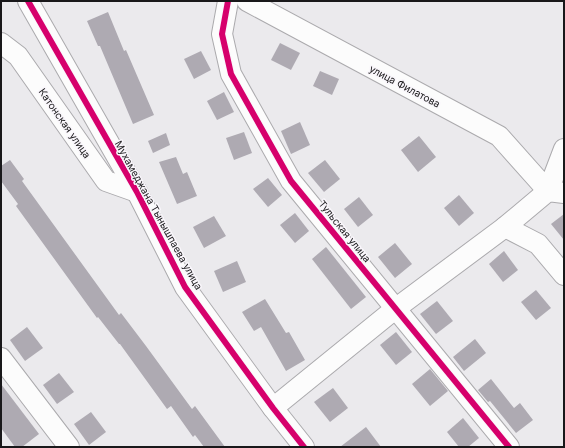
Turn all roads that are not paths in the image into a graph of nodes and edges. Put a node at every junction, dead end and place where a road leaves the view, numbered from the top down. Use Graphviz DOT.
graph roads {
  1 [pos="28,1"];
  2 [pos="228,1"];
  3 [pos="247,1"];
  4 [pos="1,43"];
  5 [pos="564,149"];
  6 [pos="137,192"];
  7 [pos="556,192"];
  8 [pos="505,227"];
  9 [pos="564,276"];
  10 [pos="395,309"];
  11 [pos="1,358"];
  12 [pos="274,408"];
  13 [pos="69,447"];
  14 [pos="304,447"];
  15 [pos="509,447"];
  1 -- 6 [label="street, Мухамеджана Тынышпаева улица"];
  2 -- 10 [label="street, Тульская улица"];
  3 -- 7 [label="street, улица Филатова"];
  4 -- 6 [label="street, Катонская улица"];
  5 -- 7 [label="street"];
  6 -- 12 [label="street, Мухамеджана Тынышпаева улица"];
  7 -- 8 [label="street"];
  8 -- 9 [label="street"];
  8 -- 10 [label="street"];
  10 -- 12 [label="street"];
  10 -- 15 [label="street, Тульская улица"];
  11 -- 13 [label="street"];
  12 -- 14 [label="street, Мухамеджана Тынышпаева улица"];
}
